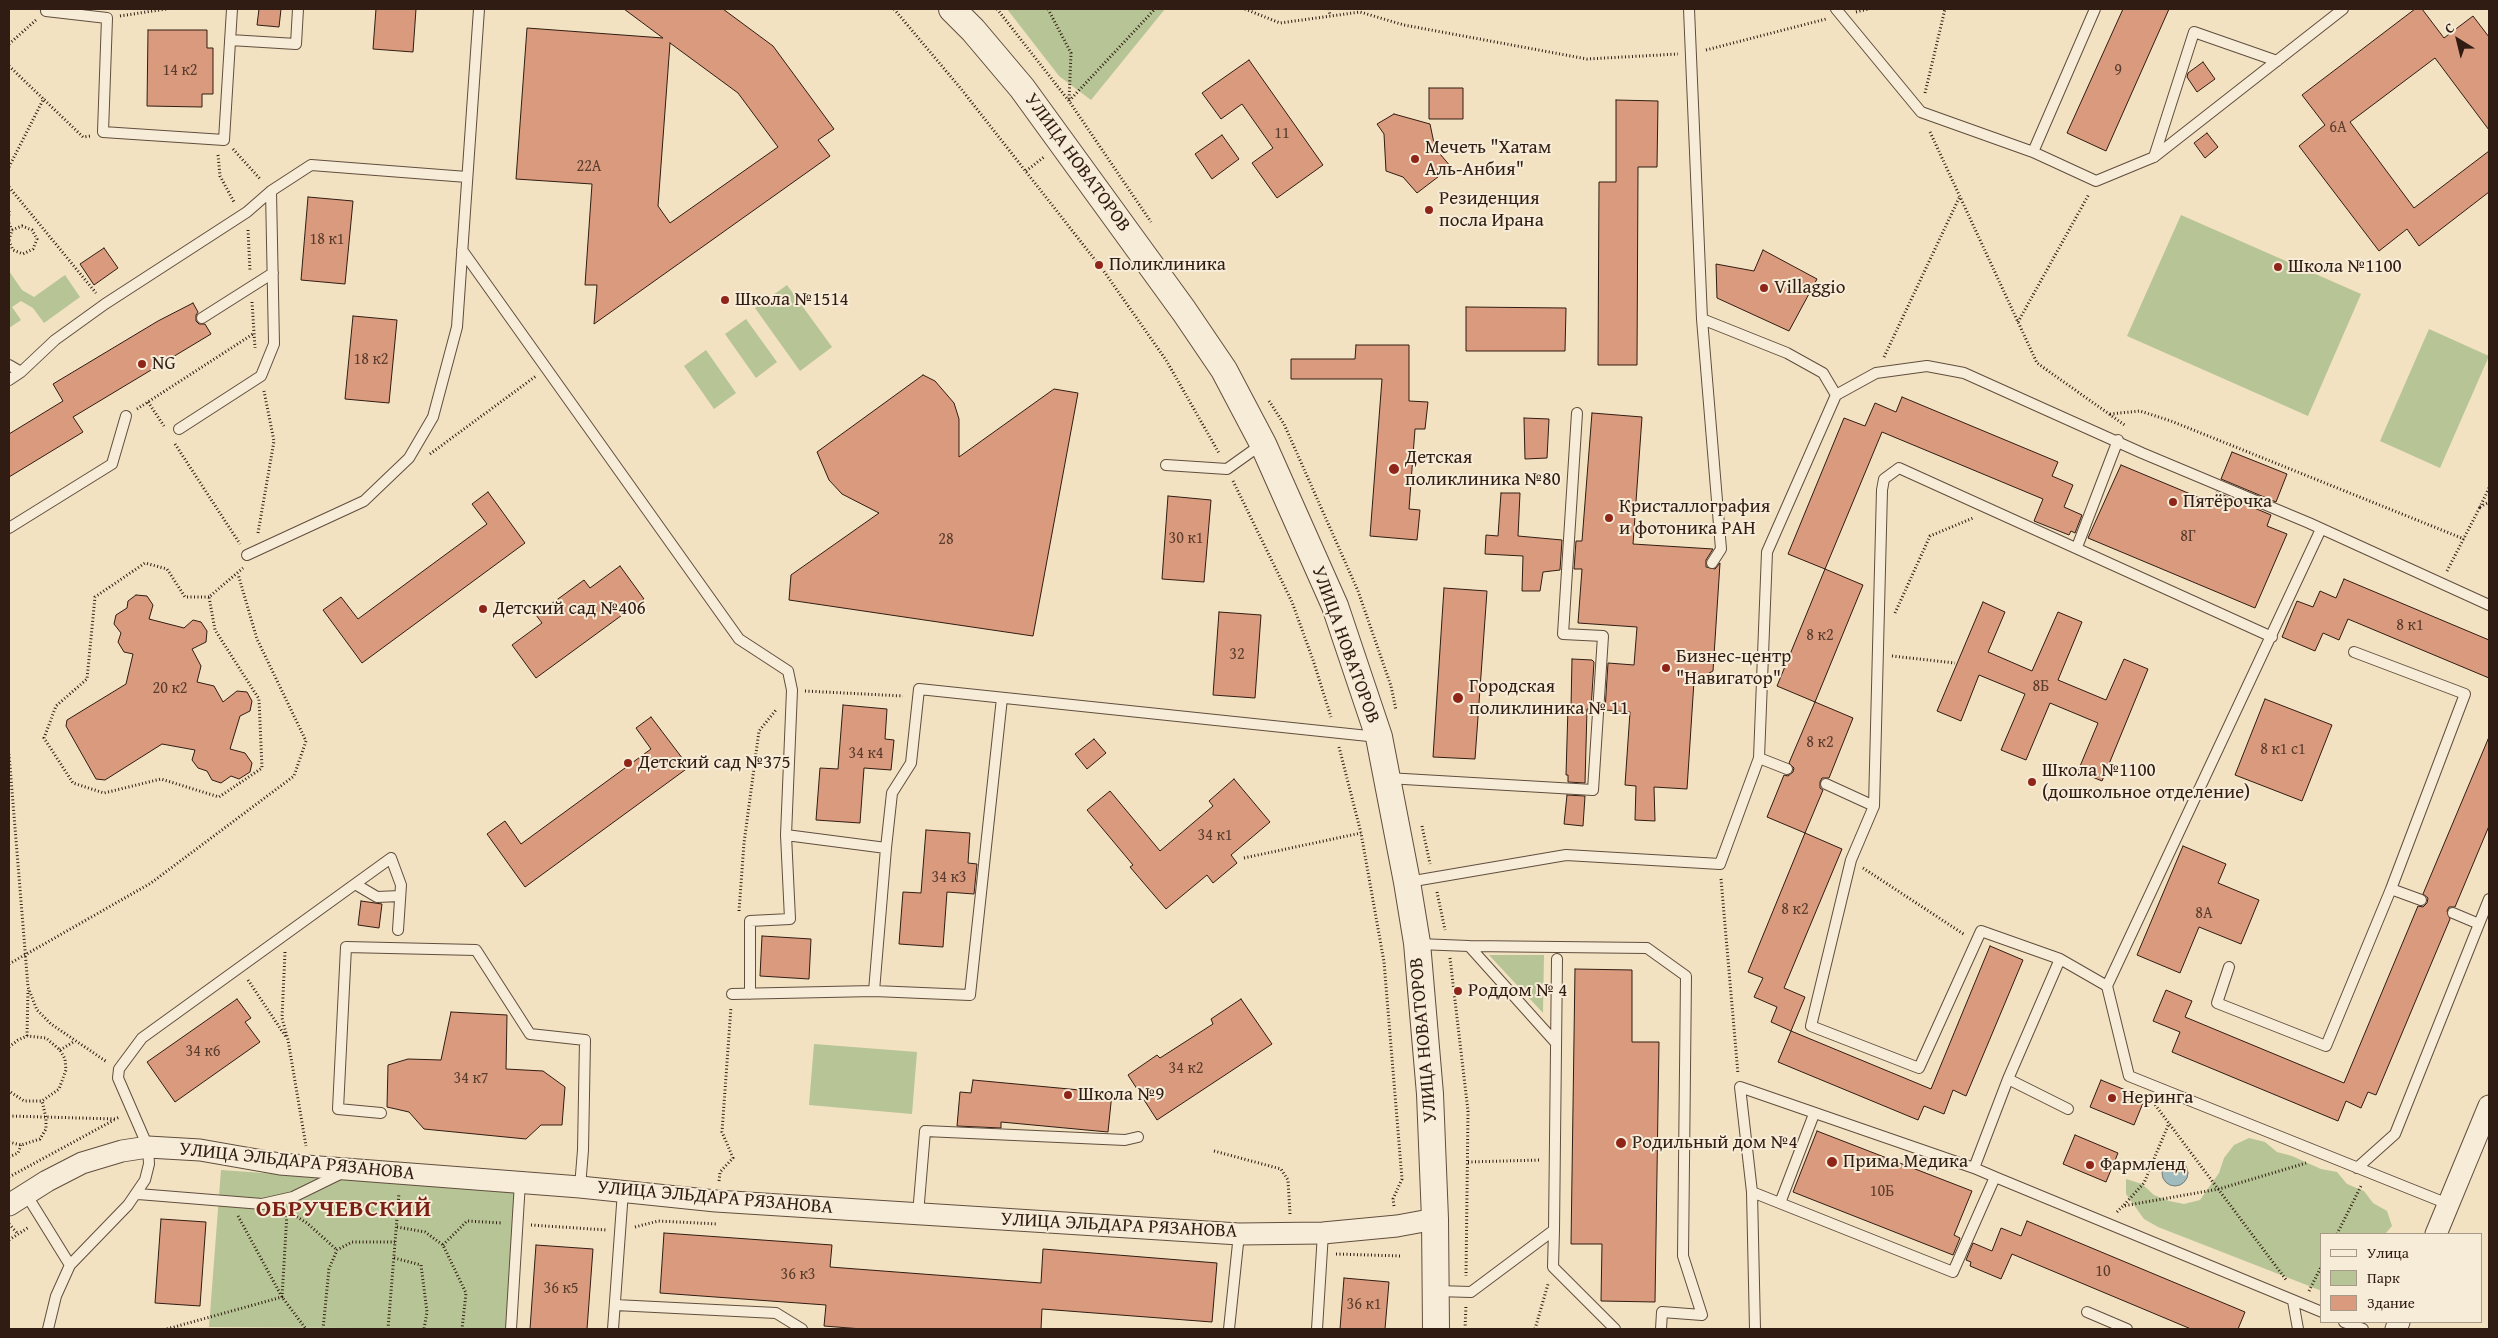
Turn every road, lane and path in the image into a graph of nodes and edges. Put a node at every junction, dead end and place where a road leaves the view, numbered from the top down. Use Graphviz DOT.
graph roads {
  1 [pos="166,9"];
  2 [pos="232,9"];
  3 [pos="298,9"];
  4 [pos="479,9"];
  5 [pos="952,9"];
  6 [pos="1048,9"];
  7 [pos="1155,9"];
  8 [pos="1245,9"];
  9 [pos="1329,9"];
  10 [pos="1689,9"];
  11 [pos="1868,9"];
  12 [pos="1945,9"];
  13 [pos="2095,9"];
  14 [pos="2343,9"];
  15 [pos="46,10"];
  16 [pos="1839,12"];
  17 [pos="1330,16"];
  18 [pos="107,18"];
  19 [pos="230,40"];
  20 [pos="9,44"];
  21 [pos="1691,54"];
  22 [pos="2276,60"];
  23 [pos="9,66"];
  24 [pos="44,98"];
  25 [pos="1921,112"];
  26 [pos="103,132"];
  27 [pos="221,139"];
  28 [pos="2033,152"];
  29 [pos="1044,156"];
  30 [pos="2154,157"];
  31 [pos="9,167"];
  32 [pos="1026,171"];
  33 [pos="467,177"];
  34 [pos="2096,180"];
  35 [pos="9,187"];
  36 [pos="271,191"];
  37 [pos="1960,196"];
  38 [pos="9,211"];
  39 [pos="242,215"];
  40 [pos="9,217"];
  41 [pos="9,223"];
  42 [pos="40,224"];
  43 [pos="12,230"];
  44 [pos="32,230"];
  45 [pos="9,241"];
  46 [pos="462,250"];
  47 [pos="273,273"];
  48 [pos="252,286"];
  49 [pos="105,304"];
  50 [pos="202,318"];
  51 [pos="1702,319"];
  52 [pos="2018,322"];
  53 [pos="253,334"];
  54 [pos="9,365"];
  55 [pos="546,368"];
  56 [pos="21,372"];
  57 [pos="1876,373"];
  58 [pos="261,376"];
  59 [pos="9,380"];
  60 [pos="1836,395"];
  61 [pos="148,402"];
  62 [pos="1577,413"];
  63 [pos="2110,414"];
  64 [pos="126,416"];
  65 [pos="179,429"];
  66 [pos="169,434"];
  67 [pos="2118,440"];
  68 [pos="174,442"];
  69 [pos="1263,444"];
  70 [pos="2142,453"];
  71 [pos="409,458"];
  72 [pos="1166,465"];
  73 [pos="2489,488"];
  74 [pos="2489,502"];
  75 [pos="2480,508"];
  76 [pos="1995,510"];
  77 [pos="9,528"];
  78 [pos="2321,529"];
  79 [pos="2464,539"];
  80 [pos="2077,546"];
  81 [pos="247,555"];
  82 [pos="1712,563"];
  83 [pos="238,574"];
  84 [pos="2441,583"];
  85 [pos="210,598"];
  86 [pos="2489,605"];
  87 [pos="1892,620"];
  88 [pos="2272,637"];
  89 [pos="2354,652"];
  90 [pos="1876,654"];
  91 [pos="1956,663"];
  92 [pos="1002,698"];
  93 [pos="1378,737"];
  94 [pos="9,754"];
  95 [pos="1760,758"];
  96 [pos="1787,769"];
  97 [pos="1387,778"];
  98 [pos="1826,784"];
  99 [pos="10,795"];
  100 [pos="1874,806"];
  101 [pos="1361,833"];
  102 [pos="786,834"];
  103 [pos="886,848"];
  104 [pos="1244,858"];
  105 [pos="1850,860"];
  106 [pos="1720,864"];
  107 [pos="1407,882"];
  108 [pos="355,884"];
  109 [pos="2391,889"];
  110 [pos="400,896"];
  111 [pos="2489,899"];
  112 [pos="2421,900"];
  113 [pos="2453,913"];
  114 [pos="2480,924"];
  115 [pos="398,930"];
  116 [pos="286,933"];
  117 [pos="1976,942"];
  118 [pos="1416,944"];
  119 [pos="1469,946"];
  120 [pos="23,954"];
  121 [pos="1557,959"];
  122 [pos="2060,959"];
  123 [pos="1384,962"];
  124 [pos="9,964"];
  125 [pos="239,967"];
  126 [pos="2229,967"];
  127 [pos="2107,986"];
  128 [pos="28,987"];
  129 [pos="874,991"];
  130 [pos="732,994"];
  131 [pos="750,994"];
  132 [pos="27,1036"];
  133 [pos="288,1040"];
  134 [pos="75,1041"];
  135 [pos="1556,1043"];
  136 [pos="9,1047"];
  137 [pos="60,1050"];
  138 [pos="118,1069"];
  139 [pos="2129,1076"];
  140 [pos="2008,1079"];
  141 [pos="1740,1087"];
  142 [pos="9,1091"];
  143 [pos="42,1101"];
  144 [pos="2489,1106"];
  145 [pos="2068,1109"];
  146 [pos="133,1112"];
  147 [pos="381,1113"];
  148 [pos="1814,1114"];
  149 [pos="9,1116"];
  150 [pos="46,1118"];
  151 [pos="115,1119"];
  152 [pos="2169,1123"];
  153 [pos="1138,1137"];
  154 [pos="9,1142"];
  155 [pos="21,1145"];
  156 [pos="148,1148"];
  157 [pos="1214,1151"];
  158 [pos="2328,1156"];
  159 [pos="9,1157"];
  160 [pos="1555,1159"];
  161 [pos="1468,1162"];
  162 [pos="308,1167"];
  163 [pos="1974,1168"];
  164 [pos="2357,1168"];
  165 [pos="348,1170"];
  166 [pos="2368,1172"];
  167 [pos="401,1174"];
  168 [pos="9,1176"];
  169 [pos="1995,1177"];
  170 [pos="520,1182"];
  171 [pos="580,1187"];
  172 [pos="2219,1189"];
  173 [pos="623,1191"];
  174 [pos="1752,1192"];
  175 [pos="26,1194"];
  176 [pos="138,1194"];
  177 [pos="283,1200"];
  178 [pos="230,1202"];
  179 [pos="1780,1203"];
  180 [pos="2448,1204"];
  181 [pos="9,1205"];
  182 [pos="2123,1206"];
  183 [pos="288,1210"];
  184 [pos="918,1214"];
  185 [pos="42,1218"];
  186 [pos="1435,1219"];
  187 [pos="2106,1223"];
  188 [pos="9,1224"];
  189 [pos="518,1224"];
  190 [pos="722,1224"];
  191 [pos="1397,1226"];
  192 [pos="397,1227"];
  193 [pos="1554,1230"];
  194 [pos="620,1231"];
  195 [pos="1236,1233"];
  196 [pos="1289,1233"];
  197 [pos="1323,1233"];
  198 [pos="2338,1233"];
  199 [pos="2436,1233"];
  200 [pos="18,1234"];
  201 [pos="9,1240"];
  202 [pos="395,1242"];
  203 [pos="443,1245"];
  204 [pos="337,1250"];
  205 [pos="1322,1254"];
  206 [pos="1402,1256"];
  207 [pos="394,1258"];
  208 [pos="70,1265"];
  209 [pos="1553,1267"];
  210 [pos="2320,1268"];
  211 [pos="1436,1291"];
  212 [pos="282,1297"];
  213 [pos="2298,1303"];
  214 [pos="615,1305"];
  215 [pos="2320,1311"];
  216 [pos="2087,1312"];
  217 [pos="2347,1323"];
  218 [pos="48,1329"];
  219 [pos="167,1329"];
  220 [pos="306,1329"];
  221 [pos="323,1329"];
  222 [pos="388,1329"];
  223 [pos="424,1329"];
  224 [pos="462,1329"];
  225 [pos="510,1329"];
  226 [pos="613,1329"];
  227 [pos="802,1329"];
  228 [pos="1229,1329"];
  229 [pos="1317,1329"];
  230 [pos="1436,1329"];
  231 [pos="1535,1329"];
  232 [pos="1616,1329"];
  233 [pos="1661,1329"];
  234 [pos="1755,1329"];
  235 [pos="2127,1329"];
  236 [pos="2298,1329"];
  237 [pos="2363,1329"];
  1 -- 18 [label="path"];
  2 -- 19 [label="lane"];
  3 -- 19 [label="lane"];
  4 -- 33 [label="lane"];
  5 -- 69 [label="street, УЛИЦА НОВАТОРОВ"];
  6 -- 7 [label="path"];
  8 -- 17 [label="path"];
  9 -- 17 [label="path"];
  10 -- 21 [label="lane"];
  11 -- 16 [label="path"];
  12 -- 25 [label="path"];
  13 -- 28 [label="lane"];
  14 -- 22 [label="lane"];
  15 -- 18 [label="lane"];
  15 -- 20 [label="path"];
  16 -- 21 [label="path"];
  16 -- 25 [label="lane"];
  17 -- 21 [label="path"];
  18 -- 26 [label="lane"];
  19 -- 27 [label="lane"];
  21 -- 51 [label="lane"];
  22 -- 30 [label="lane"];
  22 -- 30 [label="lane"];
  23 -- 24 [label="path"];
  24 -- 26 [label="path"];
  24 -- 31 [label="path"];
  25 -- 28 [label="lane"];
  25 -- 37 [label="path"];
  26 -- 27 [label="lane"];
  27 -- 36 [label="path"];
  27 -- 39 [label="path"];
  28 -- 34 [label="lane"];
  29 -- 32 [label="path"];
  30 -- 34 [label="lane"];
  33 -- 36 [label="lane"];
  33 -- 46 [label="lane"];
  34 -- 52 [label="path"];
  35 -- 42 [label="path"];
  36 -- 39 [label="lane"];
  36 -- 47 [label="lane"];
  37 -- 52 [label="path"];
  37 -- 57 [label="path"];
  38 -- 40 [label="path"];
  39 -- 48 [label="path"];
  39 -- 49 [label="lane"];
  41 -- 43 [label="path"];
  42 -- 44 [label="path"];
  42 -- 49 [label="path"];
  43 -- 44 [label="path"];
  43 -- 45 [label="path"];
  44 -- 45 [label="path"];
  46 -- 55 [label="lane"];
  46 -- 71 [label="lane"];
  47 -- 48 [label="lane"];
  47 -- 58 [label="lane"];
  48 -- 50 [label="lane"];
  48 -- 53 [label="path"];
  49 -- 56 [label="lane"];
  51 -- 60 [label="lane"];
  51 -- 82 [label="lane"];
  52 -- 63 [label="path"];
  53 -- 58 [label="path"];
  53 -- 61 [label="path"];
  54 -- 56 [label="lane"];
  55 -- 71 [label="path"];
  55 -- 102 [label="lane"];
  56 -- 59 [label="lane"];
  57 -- 60 [label="lane"];
  57 -- 67 [label="lane"];
  58 -- 65 [label="lane"];
  58 -- 81 [label="path"];
  60 -- 95 [label="lane"];
  61 -- 64 [label="path"];
  61 -- 66 [label="path"];
  62 -- 97 [label="lane"];
  63 -- 70 [label="path"];
  63 -- 79 [label="path"];
  64 -- 77 [label="lane"];
  67 -- 70 [label="lane"];
  67 -- 80 [label="lane"];
  68 -- 81 [label="path"];
  69 -- 72 [label="lane"];
  69 -- 93 [label="street, УЛИЦА НОВАТОРОВ"];
  70 -- 78 [label="lane"];
  71 -- 81 [label="lane"];
  73 -- 75 [label="path"];
  74 -- 75 [label="path"];
  75 -- 79 [label="path"];
  76 -- 80 [label="lane"];
  76 -- 87 [label="path"];
  76 -- 90 [label="lane"];
  78 -- 84 [label="lane"];
  78 -- 88 [label="lane"];
  79 -- 84 [label="path"];
  80 -- 88 [label="lane"];
  81 -- 83 [label="path"];
  83 -- 85 [label="path"];
  83 -- 120 [label="path"];
  84 -- 86 [label="lane"];
  85 -- 85 [label="path"];
  88 -- 127 [label="lane"];
  89 -- 109 [label="lane"];
  90 -- 91 [label="path"];
  90 -- 100 [label="lane"];
  92 -- 93 [label="lane"];
  92 -- 103 [label="lane"];
  92 -- 129 [label="lane"];
  93 -- 97 [label="street, УЛИЦА НОВАТОРОВ"];
  94 -- 99 [label="path"];
  95 -- 96 [label="lane"];
  95 -- 106 [label="lane"];
  97 -- 107 [label="street, УЛИЦА НОВАТОРОВ"];
  98 -- 100 [label="lane"];
  99 -- 120 [label="path"];
  100 -- 105 [label="lane"];
  101 -- 104 [label="path"];
  102 -- 103 [label="lane"];
  102 -- 131 [label="lane"];
  103 -- 129 [label="lane"];
  105 -- 117 [label="path"];
  105 -- 117 [label="lane"];
  106 -- 107 [label="lane"];
  106 -- 141 [label="path"];
  107 -- 118 [label="street, УЛИЦА НОВАТОРОВ"];
  108 -- 110 [label="lane"];
  108 -- 110 [label="lane"];
  108 -- 116 [label="lane"];
  109 -- 112 [label="lane"];
  109 -- 126 [label="lane"];
  110 -- 115 [label="lane"];
  111 -- 114 [label="lane"];
  113 -- 114 [label="lane"];
  114 -- 164 [label="lane"];
  116 -- 125 [label="lane"];
  116 -- 133 [label="path"];
  117 -- 122 [label="lane"];
  118 -- 119 [label="lane"];
  118 -- 186 [label="street, УЛИЦА НОВАТОРОВ"];
  119 -- 135 [label="lane"];
  119 -- 233 [label="lane"];
  120 -- 124 [label="path"];
  120 -- 128 [label="path"];
  121 -- 135 [label="lane"];
  122 -- 127 [label="lane"];
  122 -- 140 [label="lane"];
  123 -- 191 [label="path"];
  125 -- 133 [label="path"];
  125 -- 138 [label="lane"];
  127 -- 139 [label="lane"];
  128 -- 132 [label="path"];
  128 -- 134 [label="path"];
  129 -- 131 [label="lane"];
  130 -- 131 [label="lane"];
  132 -- 136 [label="path"];
  132 -- 137 [label="path"];
  133 -- 162 [label="path"];
  134 -- 137 [label="path"];
  134 -- 138 [label="path"];
  135 -- 160 [label="lane"];
  137 -- 143 [label="path"];
  138 -- 146 [label="lane"];
  139 -- 152 [label="path"];
  139 -- 158 [label="lane"];
  140 -- 145 [label="lane"];
  140 -- 163 [label="lane"];
  141 -- 148 [label="lane"];
  141 -- 174 [label="lane"];
  142 -- 143 [label="path"];
  143 -- 150 [label="path"];
  144 -- 180 [label="street"];
  146 -- 151 [label="path"];
  146 -- 156 [label="lane"];
  147 -- 171 [label="lane"];
  148 -- 163 [label="lane"];
  148 -- 179 [label="lane"];
  149 -- 150 [label="path"];
  150 -- 151 [label="path"];
  150 -- 155 [label="path"];
  151 -- 168 [label="path"];
  152 -- 172 [label="path"];
  152 -- 182 [label="path"];
  153 -- 184 [label="lane"];
  154 -- 155 [label="path"];
  155 -- 159 [label="path"];
  156 -- 162 [label="street, УЛИЦА ЭЛЬДАРА РЯЗАНОВА"];
  156 -- 175 [label="street, УЛИЦА ЭЛЬДАРА РЯЗАНОВА"];
  156 -- 176 [label="lane"];
  157 -- 196 [label="path"];
  158 -- 164 [label="lane"];
  158 -- 172 [label="path"];
  160 -- 161 [label="path"];
  160 -- 193 [label="lane"];
  162 -- 165 [label="street, УЛИЦА ЭЛЬДАРА РЯЗАНОВА"];
  163 -- 169 [label="lane"];
  164 -- 166 [label="lane"];
  165 -- 167 [label="street, УЛИЦА ЭЛЬДАРА РЯЗАНОВА"];
  165 -- 177 [label="lane"];
  166 -- 180 [label="lane"];
  166 -- 198 [label="path"];
  167 -- 170 [label="street, УЛИЦА ЭЛЬДАРА РЯЗАНОВА"];
  167 -- 192 [label="path"];
  169 -- 179 [label="lane"];
  169 -- 187 [label="lane"];
  170 -- 171 [label="street, УЛИЦА ЭЛЬДАРА РЯЗАНОВА"];
  170 -- 189 [label="lane"];
  171 -- 173 [label="street, УЛИЦА ЭЛЬДАРА РЯЗАНОВА"];
  172 -- 182 [label="path"];
  172 -- 213 [label="path"];
  173 -- 184 [label="street, УЛИЦА ЭЛЬДАРА РЯЗАНОВА"];
  173 -- 194 [label="lane"];
  174 -- 179 [label="lane"];
  174 -- 234 [label="lane"];
  175 -- 181 [label="street, УЛИЦА ЭЛЬДАРА РЯЗАНОВА"];
  175 -- 185 [label="lane"];
  176 -- 178 [label="lane"];
  176 -- 208 [label="lane"];
  177 -- 178 [label="lane"];
  177 -- 183 [label="path"];
  178 -- 212 [label="path"];
  180 -- 199 [label="street"];
  182 -- 187 [label="path"];
  183 -- 204 [label="path"];
  183 -- 212 [label="path"];
  184 -- 195 [label="street, УЛИЦА ЭЛЬДАРА РЯЗАНОВА"];
  185 -- 200 [label="path"];
  185 -- 208 [label="lane"];
  186 -- 191 [label="street, УЛИЦА ЭЛЬДАРА РЯЗАНОВА"];
  186 -- 211 [label="street, УЛИЦА НОВАТОРОВ"];
  187 -- 213 [label="lane"];
  188 -- 200 [label="path"];
  189 -- 194 [label="path"];
  189 -- 203 [label="path"];
  189 -- 225 [label="lane"];
  190 -- 194 [label="path"];
  191 -- 197 [label="street, УЛИЦА ЭЛЬДАРА РЯЗАНОВА"];
  192 -- 202 [label="path"];
  192 -- 203 [label="path"];
  193 -- 209 [label="lane"];
  193 -- 211 [label="lane"];
  194 -- 214 [label="lane"];
  195 -- 196 [label="street, УЛИЦА ЭЛЬДАРА РЯЗАНОВА"];
  195 -- 228 [label="lane"];
  196 -- 197 [label="street, УЛИЦА ЭЛЬДАРА РЯЗАНОВА"];
  197 -- 205 [label="lane"];
  200 -- 201 [label="path"];
  202 -- 204 [label="path"];
  202 -- 207 [label="path"];
  203 -- 224 [label="path"];
  204 -- 221 [label="path"];
  205 -- 206 [label="path"];
  205 -- 229 [label="lane"];
  207 -- 222 [label="path"];
  207 -- 223 [label="path"];
  208 -- 218 [label="lane"];
  209 -- 231 [label="path"];
  209 -- 232 [label="lane"];
  210 -- 213 [label="path"];
  211 -- 230 [label="street, УЛИЦА НОВАТОРОВ"];
  212 -- 219 [label="path"];
  212 -- 220 [label="path"];
  213 -- 215 [label="lane"];
  213 -- 236 [label="lane"];
  214 -- 226 [label="lane"];
  214 -- 227 [label="lane"];
  216 -- 235 [label="lane"];
  217 -- 237 [label="lane"];
}
